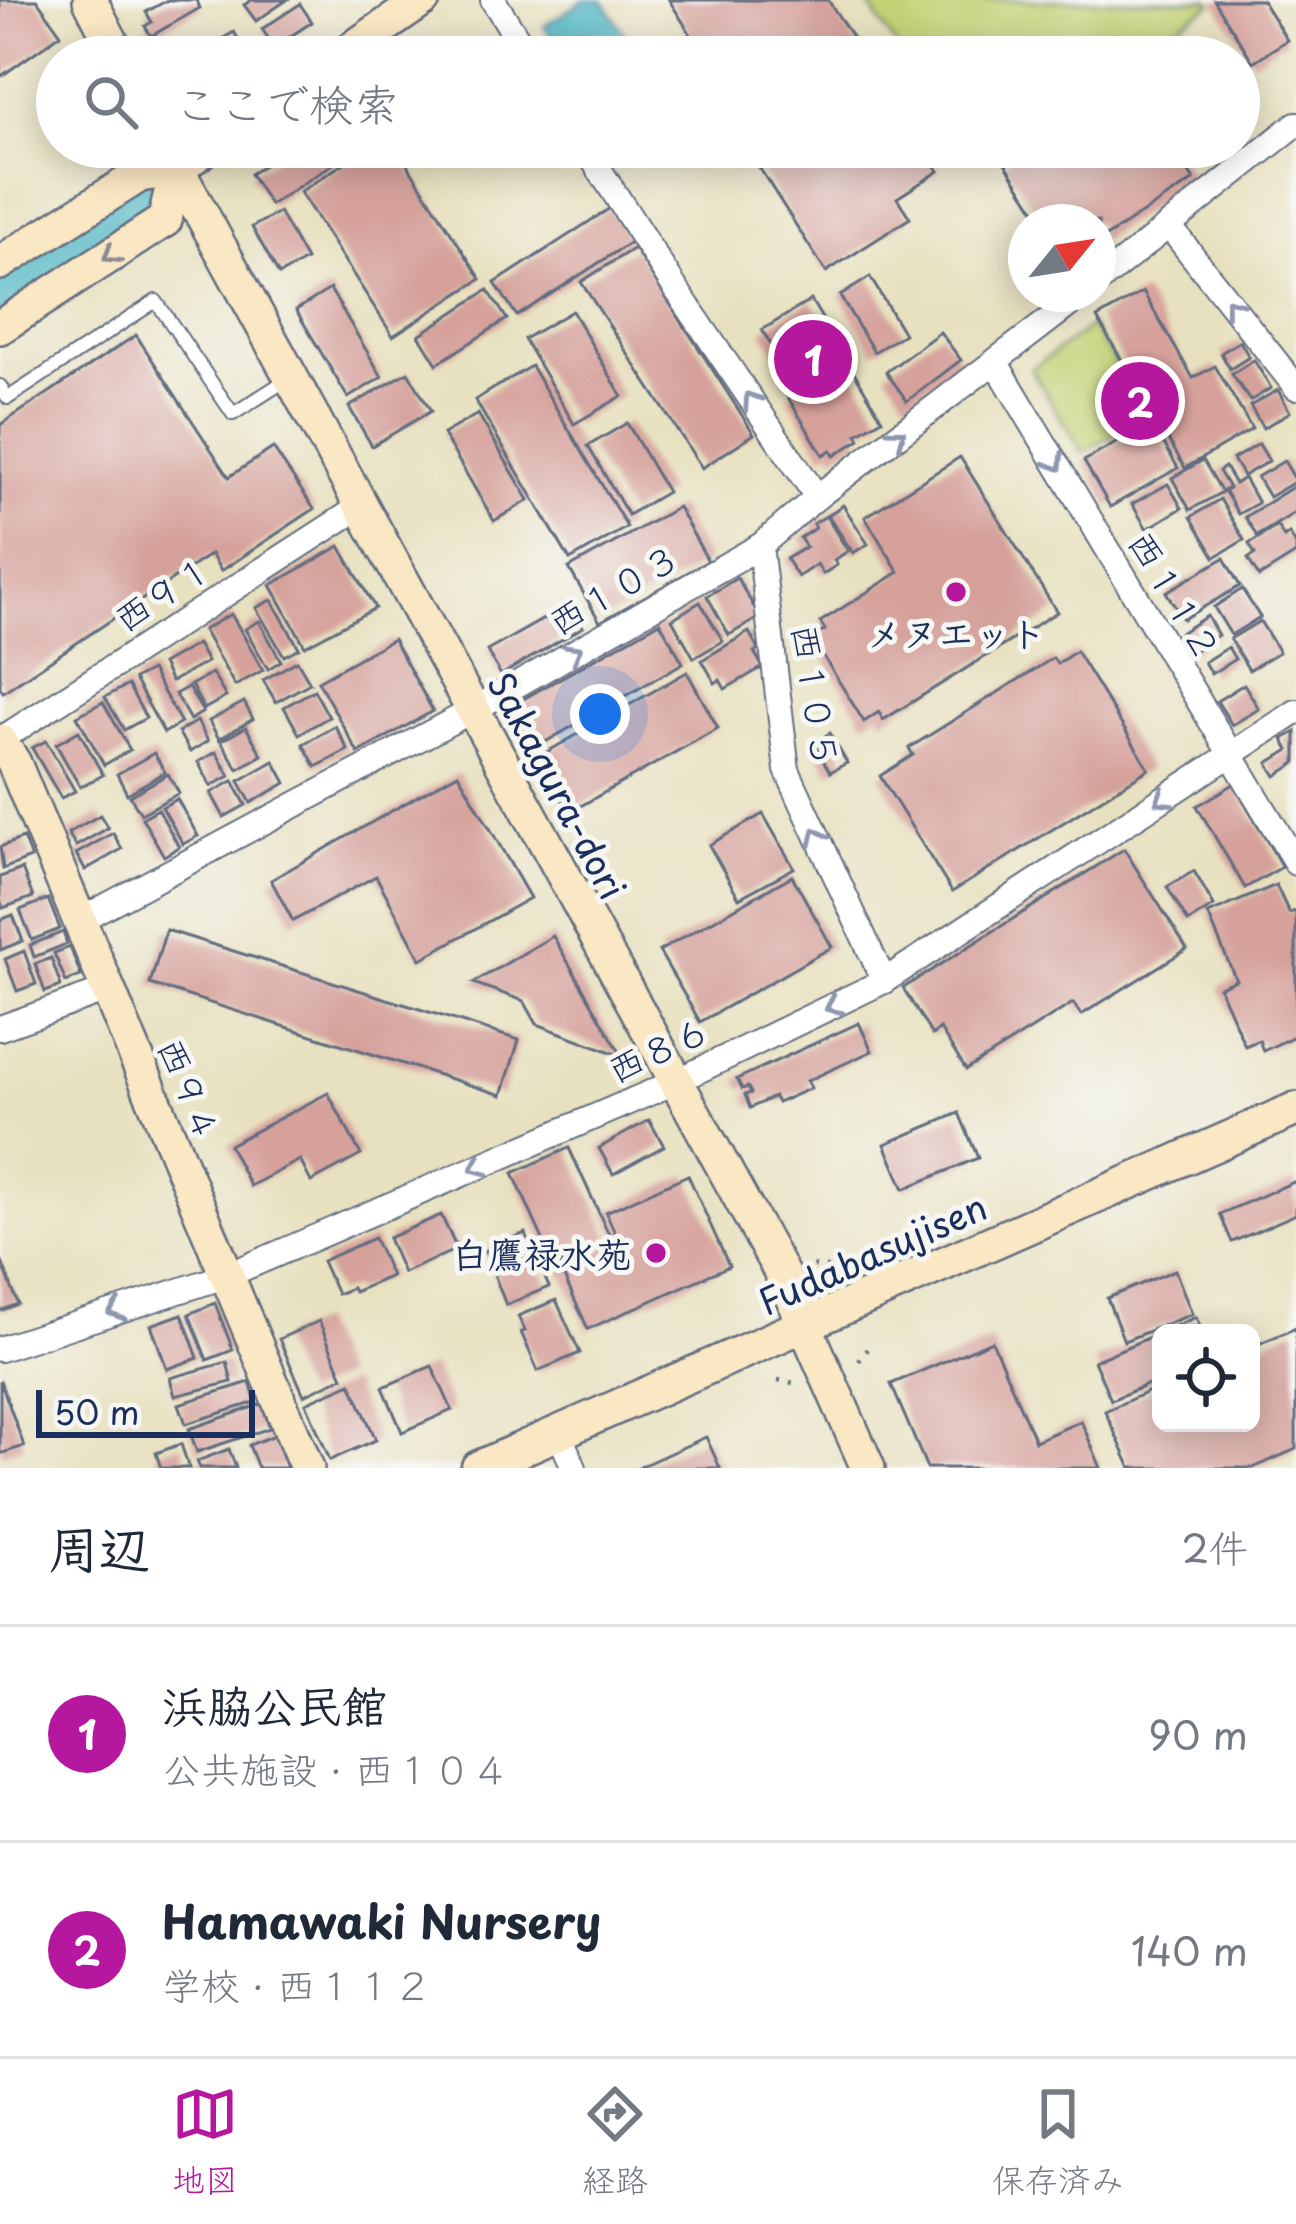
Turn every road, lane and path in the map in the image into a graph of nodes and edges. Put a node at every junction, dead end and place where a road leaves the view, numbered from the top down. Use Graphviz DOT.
graph roads {
  1 [pos="90,0"];
  2 [pos="423,0"];
  3 [pos="493,0"];
  4 [pos="108,36"];
  5 [pos="371,36"];
  6 [pos="516,36"];
  7 [pos="1296,124"];
  8 [pos="1260,153"];
  9 [pos="154,168"];
  10 [pos="170,168"];
  11 [pos="177,168"];
  12 [pos="599,168"];
  13 [pos="1241,168"];
  14 [pos="1169,226"];
  15 [pos="0,263"];
  16 [pos="1116,268"];
  17 [pos="1060,312"];
  18 [pos="0,327"];
  19 [pos="996,362"];
  20 [pos="292,376"];
  21 [pos="0,386"];
  22 [pos="1296,387"];
  23 [pos="817,497"];
  24 [pos="363,505"];
  25 [pos="760,546"];
  26 [pos="473,710"];
  27 [pos="1296,712"];
  28 [pos="0,741"];
  29 [pos="1230,754"];
  30 [pos="1296,863"];
  31 [pos="78,920"];
  32 [pos="884,981"];
  33 [pos="107,989"];
  34 [pos="0,1028"];
  35 [pos="675,1082"];
  36 [pos="1296,1109"];
  37 [pos="808,1266"];
  38 [pos="835,1268"];
  39 [pos="227,1275"];
  40 [pos="806,1325"];
  41 [pos="871,1345"];
  42 [pos="0,1348"];
  43 [pos="859,1361"];
  44 [pos="778,1380"];
  45 [pos="805,1385"];
  46 [pos="560,1432"];
  47 [pos="307,1468"];
  48 [pos="478,1468"];
  49 [pos="574,1468"];
  50 [pos="868,1468"];
  1 -- 4 [label="street"];
  2 -- 5 [label="street"];
  3 -- 6 [label="street"];
  7 -- 8 [label="street"];
  9 -- 15 [label="street"];
  10 -- 18 [label="street, one-way"];
  11 -- 20 [label="street, Sakagura-dori"];
  23 -- 12 [label="street, one-way"];
  13 -- 14 [label="street"];
  14 -- 16 [label="street"];
  22 -- 14 [label="street, one-way"];
  17 -- 19 [label="street, 西１０３"];
  23 -- 19 [label="street, 西１０３, one-way"];
  19 -- 29 [label="street, 西１１２, one-way"];
  20 -- 21 [label="lane"];
  20 -- 24 [label="street, Sakagura-dori"];
  23 -- 25 [label="street, 西１０３"];
  24 -- 26 [label="street, Sakagura-dori"];
  24 -- 28 [label="street, 西９１"];
  26 -- 25 [label="street, 西１０３, one-way"];
  32 -- 25 [label="street, 西１０５, one-way"];
  26 -- 31 [label="street, 西１０３"];
  26 -- 35 [label="street, Sakagura-dori"];
  27 -- 29 [label="street, 西８６"];
  28 -- 31 [label="street, 西９４"];
  29 -- 30 [label="street, 西１１２"];
  29 -- 32 [label="street, 西８６, one-way"];
  31 -- 33 [label="street, 西９４"];
  32 -- 35 [label="street, 西８６, one-way"];
  33 -- 34 [label="street"];
  33 -- 39 [label="street, 西９４"];
  35 -- 39 [label="street, 西８６, one-way"];
  35 -- 40 [label="street, Sakagura-dori"];
  36 -- 40 [label="street, Fudabasujisen"];
  37 -- 38 [label="path"];
  39 -- 42 [label="street, 西８６, one-way"];
  39 -- 47 [label="street, 西９４"];
  40 -- 46 [label="street, Fudabasujisen"];
  40 -- 50 [label="street, Sakagura-dori"];
  41 -- 43 [label="path"];
  44 -- 45 [label="path"];
  46 -- 48 [label="street, Fudabasujisen"];
  46 -- 49 [label="street"];
}
